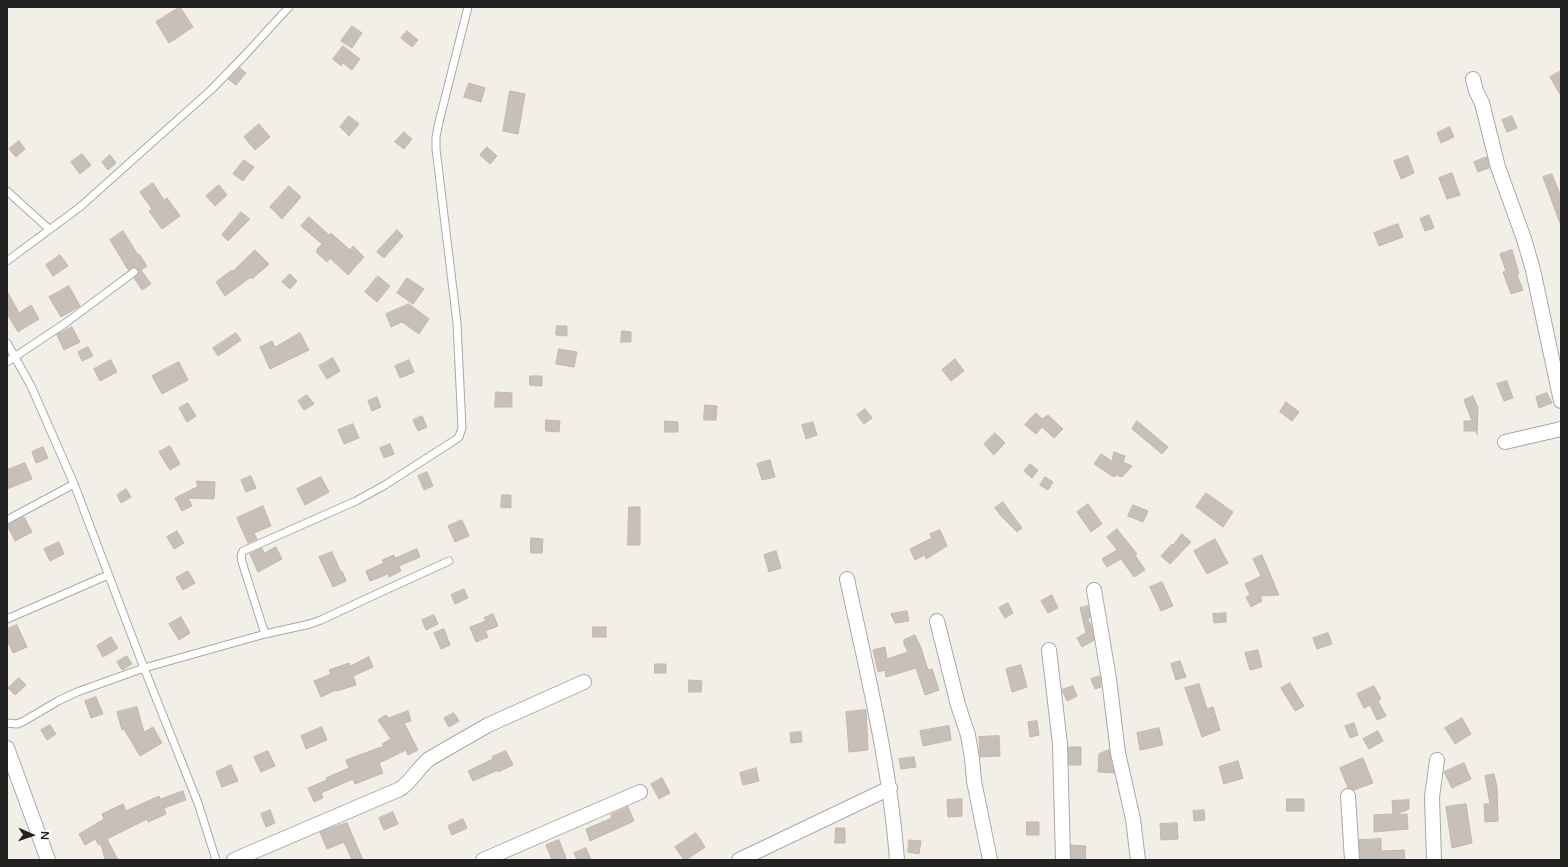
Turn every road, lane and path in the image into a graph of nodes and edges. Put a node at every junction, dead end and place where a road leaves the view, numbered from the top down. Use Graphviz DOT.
graph roads {
  1 [pos="290,7"];
  2 [pos="468,7"];
  3 [pos="1473,79"];
  4 [pos="7,191"];
  5 [pos="50,229"];
  6 [pos="7,261"];
  7 [pos="134,272"];
  8 [pos="7,343"];
  9 [pos="15,358"];
  10 [pos="7,362"];
  11 [pos="1561,400"];
  12 [pos="1561,429"];
  13 [pos="1505,442"];
  14 [pos="74,484"];
  15 [pos="7,520"];
  16 [pos="448,561"];
  17 [pos="108,574"];
  18 [pos="847,579"];
  19 [pos="1094,590"];
  20 [pos="7,618"];
  21 [pos="937,621"];
  22 [pos="265,634"];
  23 [pos="1049,650"];
  24 [pos="144,668"];
  25 [pos="584,682"];
  26 [pos="7,723"];
  27 [pos="7,748"];
  28 [pos="1437,760"];
  29 [pos="10,766"];
  30 [pos="890,788"];
  31 [pos="640,792"];
  32 [pos="1348,796"];
  33 [pos="48,860"];
  34 [pos="216,860"];
  35 [pos="234,860"];
  36 [pos="483,860"];
  37 [pos="739,860"];
  38 [pos="897,860"];
  39 [pos="990,860"];
  40 [pos="1063,860"];
  41 [pos="1138,860"];
  42 [pos="1352,860"];
  43 [pos="1434,860"];
  1 -- 5 [label="lane"];
  2 -- 22 [label="lane"];
  3 -- 11 [label="street"];
  4 -- 5 [label="lane"];
  5 -- 6 [label="lane"];
  7 -- 9 [label="lane"];
  8 -- 9 [label="lane"];
  9 -- 10 [label="lane"];
  9 -- 14 [label="lane"];
  12 -- 13 [label="street"];
  14 -- 15 [label="lane"];
  14 -- 17 [label="lane"];
  16 -- 22 [label="lane"];
  17 -- 20 [label="lane"];
  17 -- 24 [label="lane"];
  18 -- 30 [label="street"];
  19 -- 41 [label="street"];
  21 -- 39 [label="street"];
  22 -- 24 [label="lane"];
  23 -- 40 [label="street"];
  24 -- 26 [label="lane"];
  24 -- 34 [label="lane"];
  25 -- 35 [label="street"];
  27 -- 29 [label="street"];
  28 -- 43 [label="street"];
  29 -- 33 [label="street"];
  30 -- 37 [label="street"];
  30 -- 38 [label="street"];
  31 -- 36 [label="street"];
  32 -- 42 [label="street"];
}
